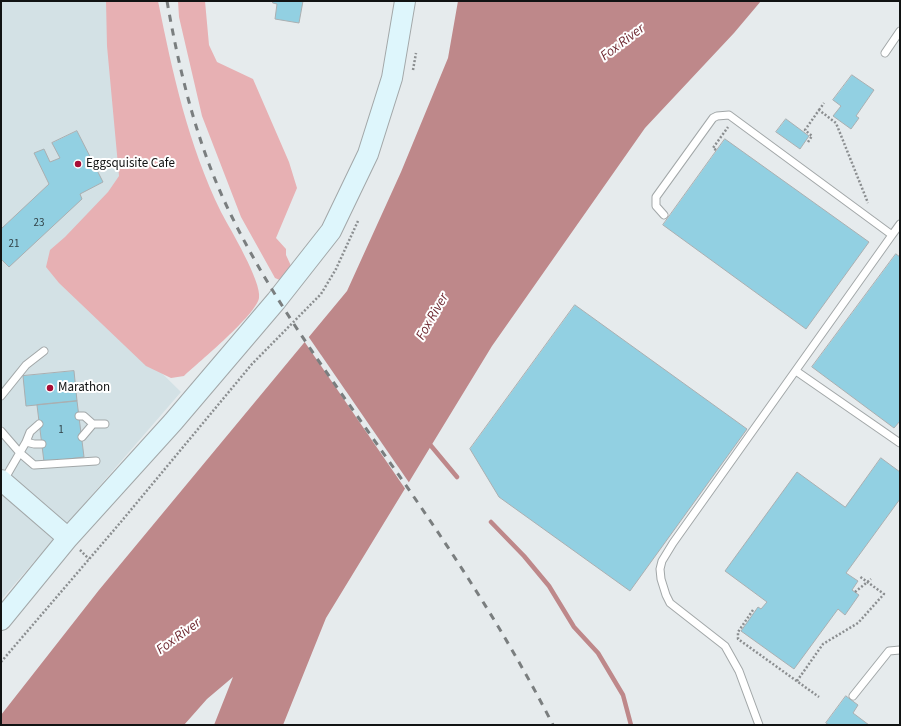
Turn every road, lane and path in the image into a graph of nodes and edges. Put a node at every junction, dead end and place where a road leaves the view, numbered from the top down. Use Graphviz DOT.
graph roads {
  1 [pos="405,1"];
  2 [pos="900,31"];
  3 [pos="885,53"];
  4 [pos="824,103"];
  5 [pos="819,110"];
  6 [pos="732,122"];
  7 [pos="808,142"];
  8 [pos="716,150"];
  9 [pos="664,215"];
  10 [pos="875,222"];
  11 [pos="900,224"];
  12 [pos="892,235"];
  13 [pos="44,351"];
  14 [pos="796,371"];
  15 [pos="1,396"];
  16 [pos="79,416"];
  17 [pos="39,424"];
  18 [pos="93,424"];
  19 [pos="105,424"];
  20 [pos="1,431"];
  21 [pos="82,437"];
  22 [pos="26,442"];
  23 [pos="900,443"];
  24 [pos="42,444"];
  25 [pos="20,453"];
  26 [pos="96,461"];
  27 [pos="2,481"];
  28 [pos="68,538"];
  29 [pos="859,576"];
  30 [pos="871,579"];
  31 [pos="868,582"];
  32 [pos="855,592"];
  33 [pos="753,610"];
  34 [pos="1,620"];
  35 [pos="900,650"];
  36 [pos="797,681"];
  37 [pos="853,696"];
  38 [pos="819,697"];
  39 [pos="759,725"];
  1 -- 28 [label="street"];
  2 -- 3 [label="lane"];
  4 -- 5 [label="path"];
  5 -- 7 [label="path"];
  5 -- 10 [label="path"];
  6 -- 8 [label="path"];
  9 -- 10 [label="lane"];
  10 -- 12 [label="lane"];
  11 -- 12 [label="lane"];
  12 -- 14 [label="lane"];
  13 -- 15 [label="lane"];
  14 -- 23 [label="lane"];
  14 -- 39 [label="lane"];
  16 -- 18 [label="lane"];
  17 -- 22 [label="lane"];
  18 -- 19 [label="lane"];
  18 -- 21 [label="lane"];
  20 -- 25 [label="lane"];
  22 -- 24 [label="lane"];
  22 -- 25 [label="lane"];
  25 -- 26 [label="lane"];
  25 -- 27 [label="lane"];
  27 -- 28 [label="street"];
  28 -- 34 [label="street"];
  29 -- 31 [label="path"];
  30 -- 31 [label="path"];
  31 -- 32 [label="path"];
  31 -- 36 [label="path"];
  33 -- 36 [label="path"];
  35 -- 37 [label="lane"];
  36 -- 38 [label="path"];
}
